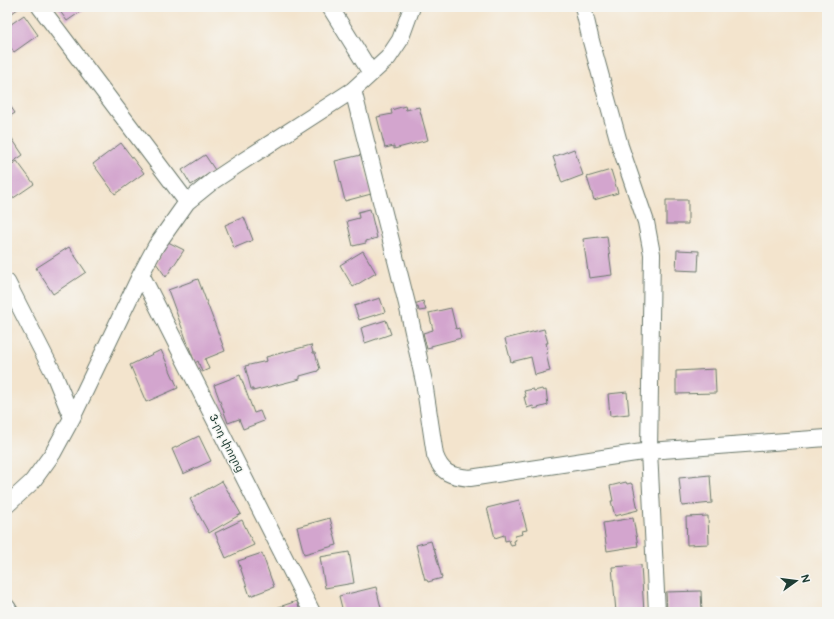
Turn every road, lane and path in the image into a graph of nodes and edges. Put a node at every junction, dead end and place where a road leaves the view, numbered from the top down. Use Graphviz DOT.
graph roads {
  1 [pos="40,7"];
  2 [pos="330,7"];
  3 [pos="412,7"];
  4 [pos="583,7"];
  5 [pos="371,73"];
  6 [pos="353,90"];
  7 [pos="188,202"];
  8 [pos="141,274"];
  9 [pos="7,282"];
  10 [pos="72,418"];
  11 [pos="827,438"];
  12 [pos="649,451"];
  13 [pos="7,505"];
  14 [pos="7,607"];
  15 [pos="10,612"];
  16 [pos="312,612"];
  17 [pos="657,612"];
  1 -- 7 [label="street"];
  2 -- 5 [label="street"];
  3 -- 5 [label="street"];
  4 -- 12 [label="street"];
  5 -- 6 [label="street"];
  6 -- 7 [label="street"];
  6 -- 12 [label="street"];
  7 -- 8 [label="street"];
  8 -- 10 [label="street"];
  8 -- 16 [label="street, 3-րդ փողոց"];
  9 -- 10 [label="street"];
  10 -- 13 [label="street"];
  11 -- 12 [label="street"];
  12 -- 17 [label="street"];
  14 -- 15 [label="street"];
}
